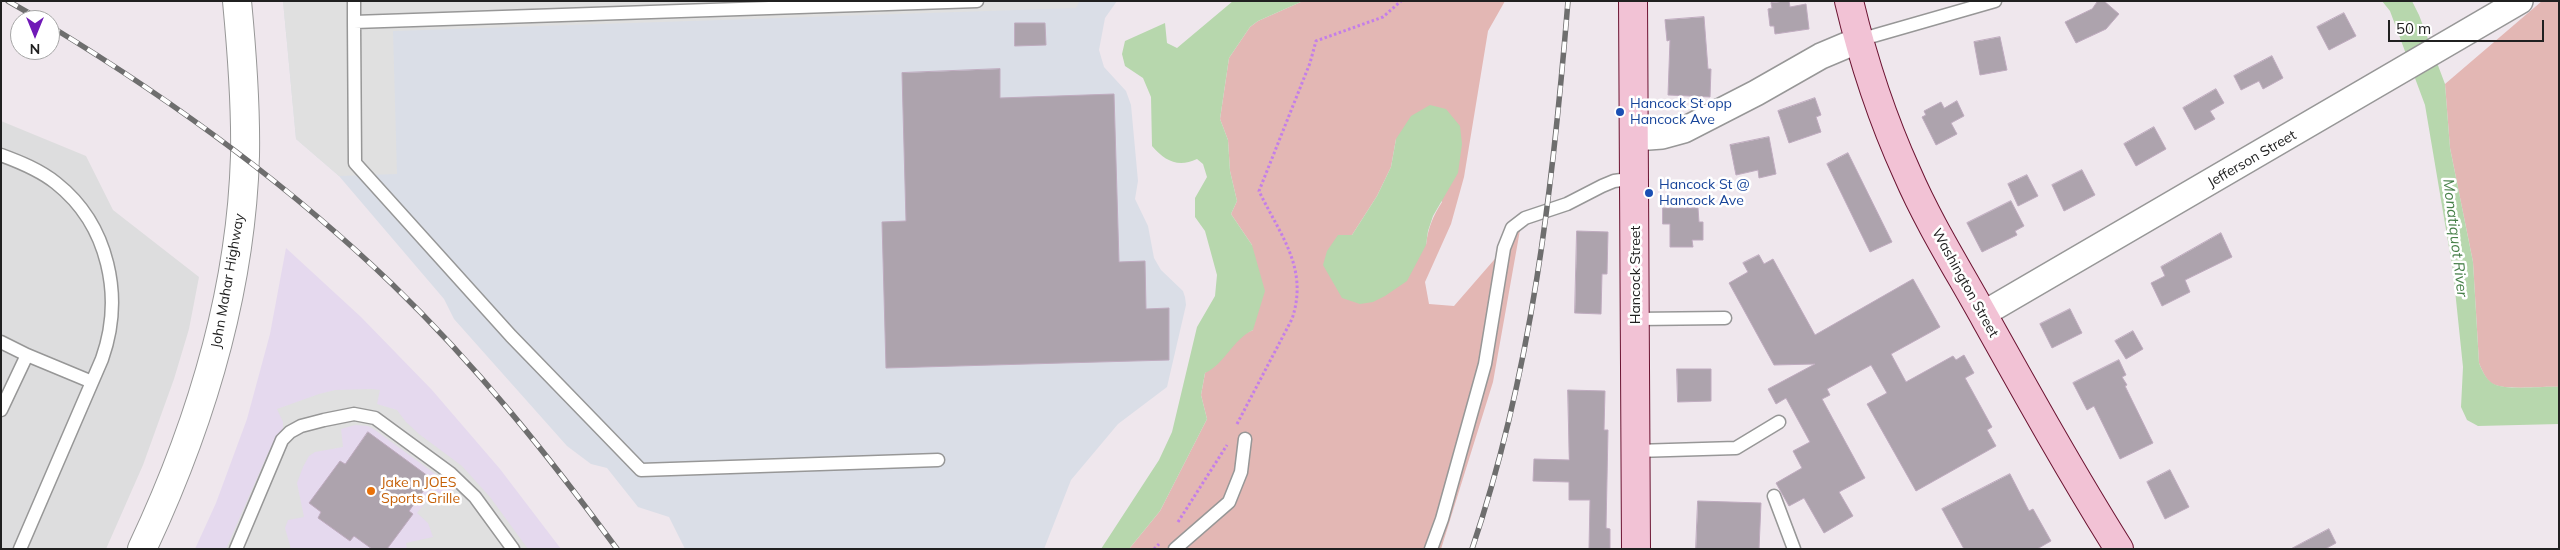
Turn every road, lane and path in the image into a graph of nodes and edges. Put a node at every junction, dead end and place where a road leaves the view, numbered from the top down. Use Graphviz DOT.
graph roads {
  1 [pos="236,1"];
  2 [pos="354,1"];
  3 [pos="977,1"];
  4 [pos="1401,1"];
  5 [pos="1633,1"];
  6 [pos="1849,1"];
  7 [pos="1995,1"];
  8 [pos="2520,1"];
  9 [pos="837,4"];
  10 [pos="2486,11"];
  11 [pos="354,22"];
  12 [pos="1859,40"];
  13 [pos="1636,138"];
  14 [pos="1,155"];
  15 [pos="1636,178"];
  16 [pos="1983,314"];
  17 [pos="1725,318"];
  18 [pos="1292,319"];
  19 [pos="1636,319"];
  20 [pos="1,342"];
  21 [pos="27,356"];
  22 [pos="92,382"];
  23 [pos="1,410"];
  24 [pos="1779,422"];
  25 [pos="1245,439"];
  26 [pos="1636,450"];
  27 [pos="938,460"];
  28 [pos="1774,496"];
  29 [pos="20,549"];
  30 [pos="142,549"];
  31 [pos="236,549"];
  32 [pos="513,549"];
  33 [pos="1175,549"];
  34 [pos="1431,549"];
  35 [pos="1636,549"];
  36 [pos="1794,549"];
  37 [pos="2119,549"];
  1 -- 30 [label="street, John Mahar Highway"];
  2 -- 11 [label="lane"];
  3 -- 9 [label="lane"];
  4 -- 18 [label="path"];
  5 -- 13 [label="main road, Hancock Street"];
  6 -- 12 [label="main road, Washington Street"];
  7 -- 12 [label="lane"];
  8 -- 10 [label="street, Jefferson Street"];
  9 -- 11 [label="lane"];
  10 -- 16 [label="street, Jefferson Street"];
  11 -- 27 [label="lane"];
  12 -- 13 [label="street"];
  12 -- 16 [label="main road, Washington Street"];
  13 -- 15 [label="main road, Hancock Street"];
  14 -- 22 [label="lane"];
  15 -- 19 [label="main road, Hancock Street"];
  15 -- 34 [label="lane"];
  16 -- 37 [label="main road, Washington Street"];
  17 -- 19 [label="lane"];
  19 -- 26 [label="main road, Hancock Street"];
  20 -- 21 [label="lane"];
  21 -- 22 [label="lane"];
  21 -- 23 [label="lane"];
  22 -- 29 [label="lane"];
  24 -- 26 [label="lane"];
  25 -- 33 [label="lane"];
  26 -- 35 [label="main road, Hancock Street"];
  28 -- 36 [label="lane"];
  31 -- 32 [label="lane"];
}
